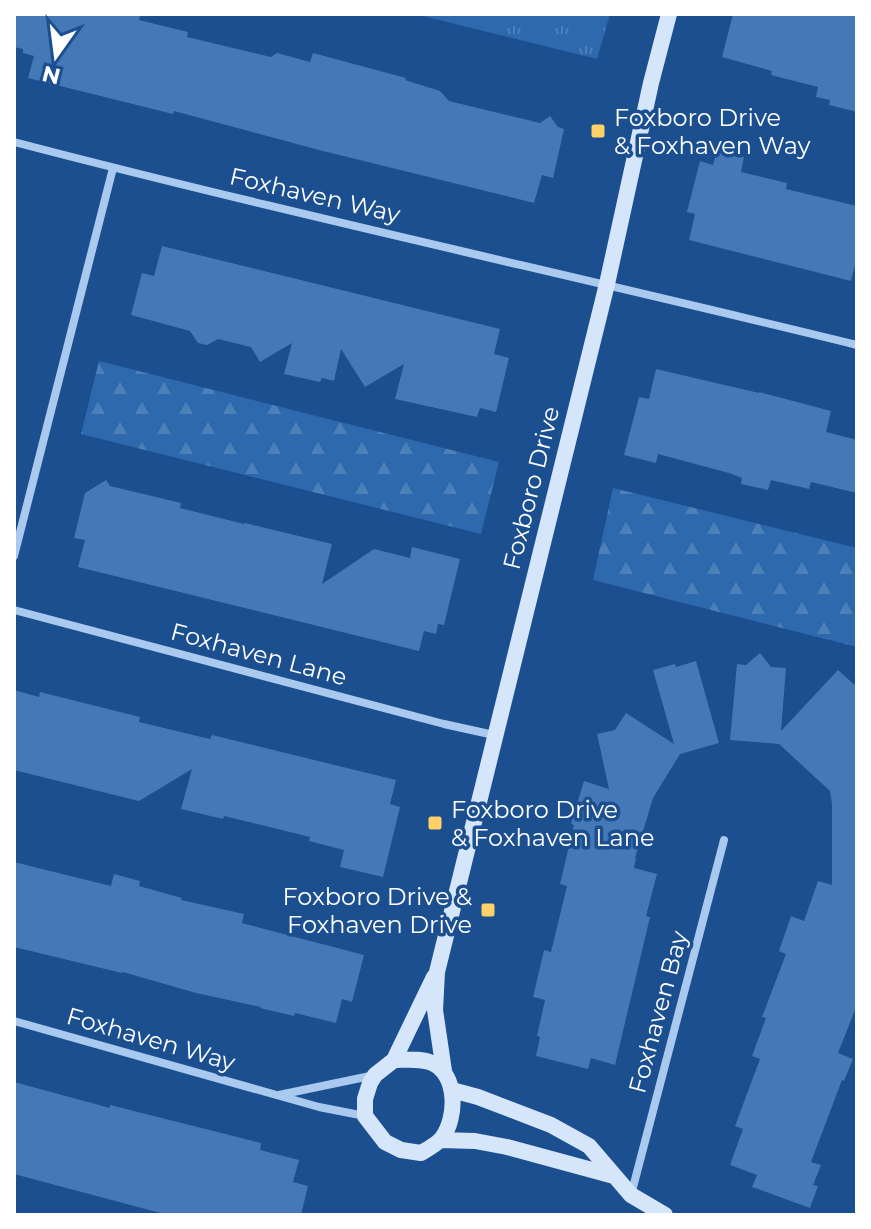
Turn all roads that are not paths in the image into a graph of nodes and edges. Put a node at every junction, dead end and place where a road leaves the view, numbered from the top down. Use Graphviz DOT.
graph roads {
  1 [pos="669,14"];
  2 [pos="14,142"];
  3 [pos="113,168"];
  4 [pos="607,284"];
  5 [pos="857,345"];
  6 [pos="14,556"];
  7 [pos="14,610"];
  8 [pos="494,735"];
  9 [pos="724,840"];
  10 [pos="437,972"];
  11 [pos="14,1021"];
  12 [pos="394,1060"];
  13 [pos="444,1071"];
  14 [pos="375,1075"];
  15 [pos="452,1090"];
  16 [pos="278,1095"];
  17 [pos="365,1116"];
  18 [pos="441,1140"];
  19 [pos="616,1176"];
  20 [pos="631,1195"];
  21 [pos="665,1215"];
  1 -- 4 [label="street, Foxboro Drive"];
  2 -- 3 [label="street, Foxhaven Way"];
  3 -- 4 [label="street, Foxhaven Way"];
  3 -- 6 [label="street"];
  4 -- 5 [label="street, Foxhaven Way"];
  4 -- 8 [label="street, Foxboro Drive"];
  7 -- 8 [label="street, Foxhaven Lane"];
  8 -- 10 [label="street, Foxboro Drive"];
  9 -- 20 [label="street, Foxhaven Bay"];
  10 -- 12 [label="street, Foxboro Drive"];
  10 -- 13 [label="street, Foxboro Drive"];
  11 -- 16 [label="street, Foxhaven Way"];
  12 -- 13 [label="street"];
  12 -- 14 [label="street"];
  13 -- 15 [label="street"];
  14 -- 16 [label="street, Foxhaven Way"];
  14 -- 17 [label="street"];
  15 -- 18 [label="street"];
  15 -- 19 [label="street"];
  16 -- 17 [label="street, Foxhaven Way"];
  17 -- 18 [label="street"];
  18 -- 19 [label="street"];
  19 -- 20 [label="street"];
  20 -- 21 [label="street"];
}
